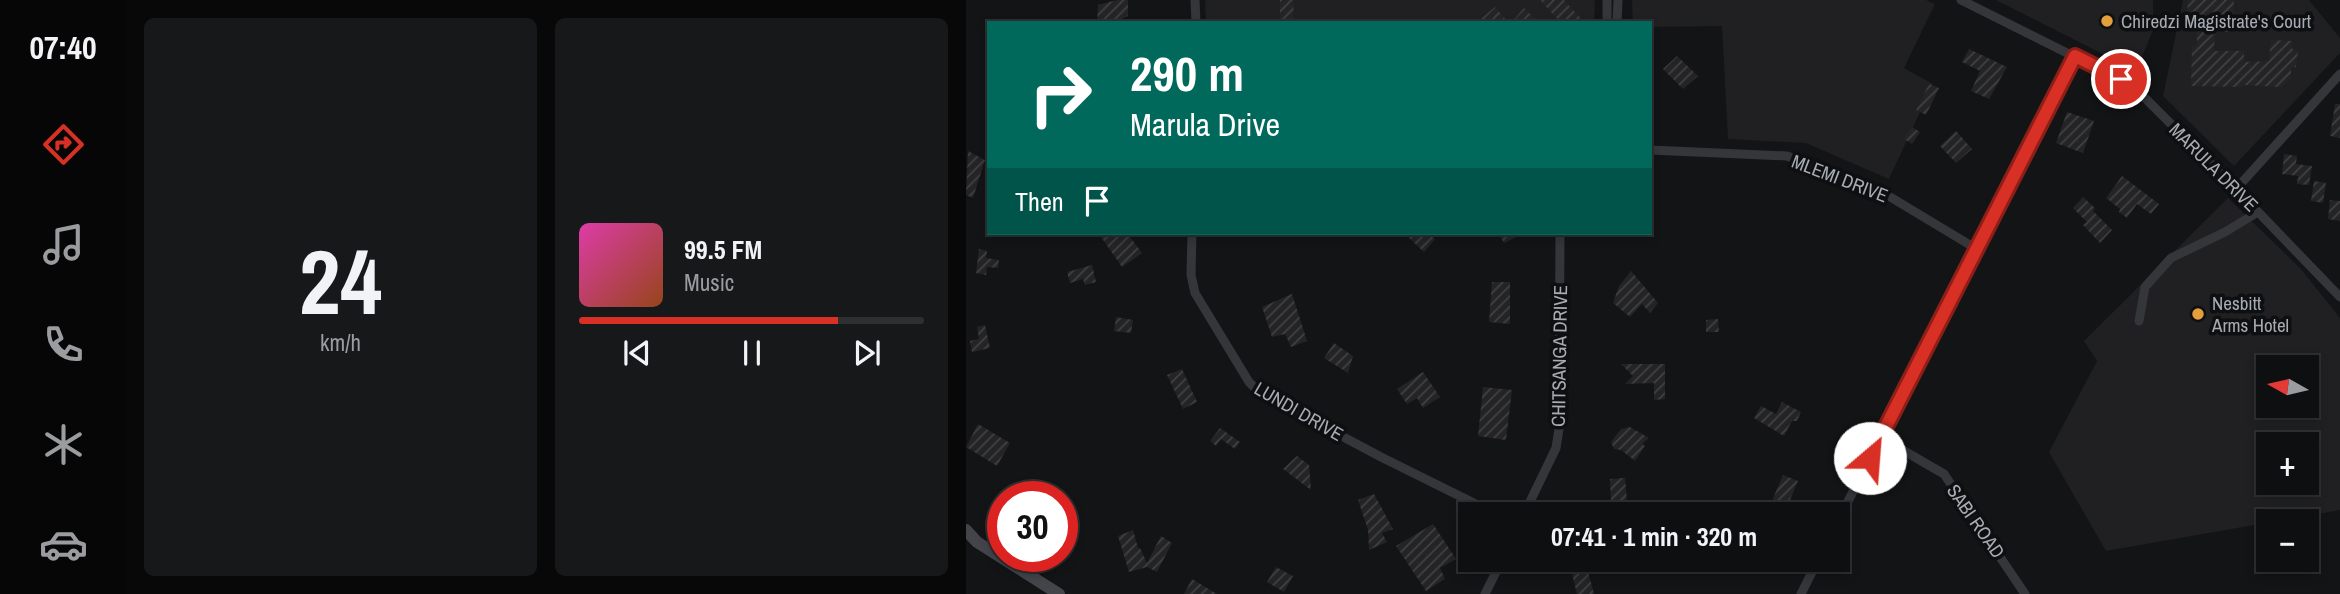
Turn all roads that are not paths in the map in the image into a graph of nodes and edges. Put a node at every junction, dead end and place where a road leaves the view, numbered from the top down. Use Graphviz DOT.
graph roads {
  1 [pos="1195,0"];
  2 [pos="1607,0"];
  3 [pos="1618,0"];
  4 [pos="1961,0"];
  5 [pos="1196,21"];
  6 [pos="1607,21"];
  7 [pos="1617,21"];
  8 [pos="2075,56"];
  9 [pos="2340,74"];
  10 [pos="1652,150"];
  11 [pos="2236,188"];
  12 [pos="2258,212"];
  13 [pos="1192,235"];
  14 [pos="1560,235"];
  15 [pos="1975,248"];
  16 [pos="2340,297"];
  17 [pos="2139,321"];
  18 [pos="1880,437"];
  19 [pos="1472,502"];
  20 [pos="1530,502"];
  21 [pos="1847,502"];
  22 [pos="966,530"];
  23 [pos="1496,572"];
  24 [pos="1812,572"];
  25 [pos="1059,594"];
  26 [pos="1485,594"];
  27 [pos="1801,594"];
  28 [pos="2025,594"];
  1 -- 5 [label="street"];
  2 -- 6 [label="street"];
  3 -- 7 [label="street"];
  4 -- 8 [label="street, MARULA DRIVE"];
  8 -- 11 [label="street, MARULA DRIVE"];
  8 -- 15 [label="street"];
  9 -- 11 [label="street"];
  10 -- 15 [label="street, MLEMI DRIVE"];
  11 -- 12 [label="street, MARULA DRIVE"];
  12 -- 16 [label="street, MARULA DRIVE"];
  12 -- 17 [label="street"];
  13 -- 19 [label="street, LUNDI DRIVE"];
  14 -- 20 [label="street, CHITSANGA DRIVE"];
  15 -- 18 [label="street"];
  18 -- 21 [label="street"];
  18 -- 28 [label="street, SABI ROAD"];
  22 -- 25 [label="street"];
  23 -- 26 [label="street"];
  24 -- 27 [label="street"];
}
